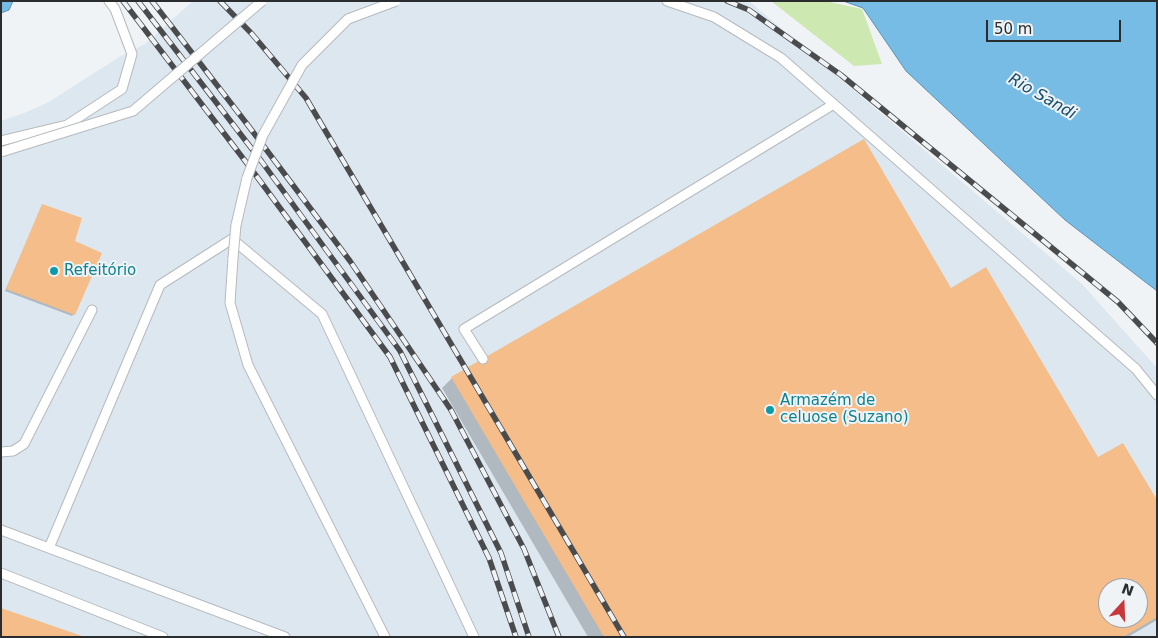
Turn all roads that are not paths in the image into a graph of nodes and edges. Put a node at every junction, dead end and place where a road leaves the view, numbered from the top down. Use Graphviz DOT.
graph roads {
  1 [pos="109,1"];
  2 [pos="262,1"];
  3 [pos="396,1"];
  4 [pos="667,1"];
  5 [pos="834,104"];
  6 [pos="1,140"];
  7 [pos="1,152"];
  8 [pos="92,310"];
  9 [pos="483,359"];
  10 [pos="1157,395"];
  11 [pos="1,452"];
  12 [pos="1,530"];
  13 [pos="49,548"];
  14 [pos="1,573"];
  15 [pos="283,636"];
  16 [pos="163,637"];
  17 [pos="385,637"];
  18 [pos="474,637"];
  1 -- 6 [label="lane"];
  2 -- 7 [label="lane, bridge"];
  3 -- 17 [label="lane, bridge"];
  4 -- 5 [label="lane"];
  5 -- 9 [label="lane"];
  5 -- 10 [label="lane"];
  8 -- 11 [label="lane"];
  12 -- 13 [label="lane"];
  13 -- 15 [label="lane"];
  13 -- 18 [label="lane"];
  14 -- 16 [label="lane"];
}
